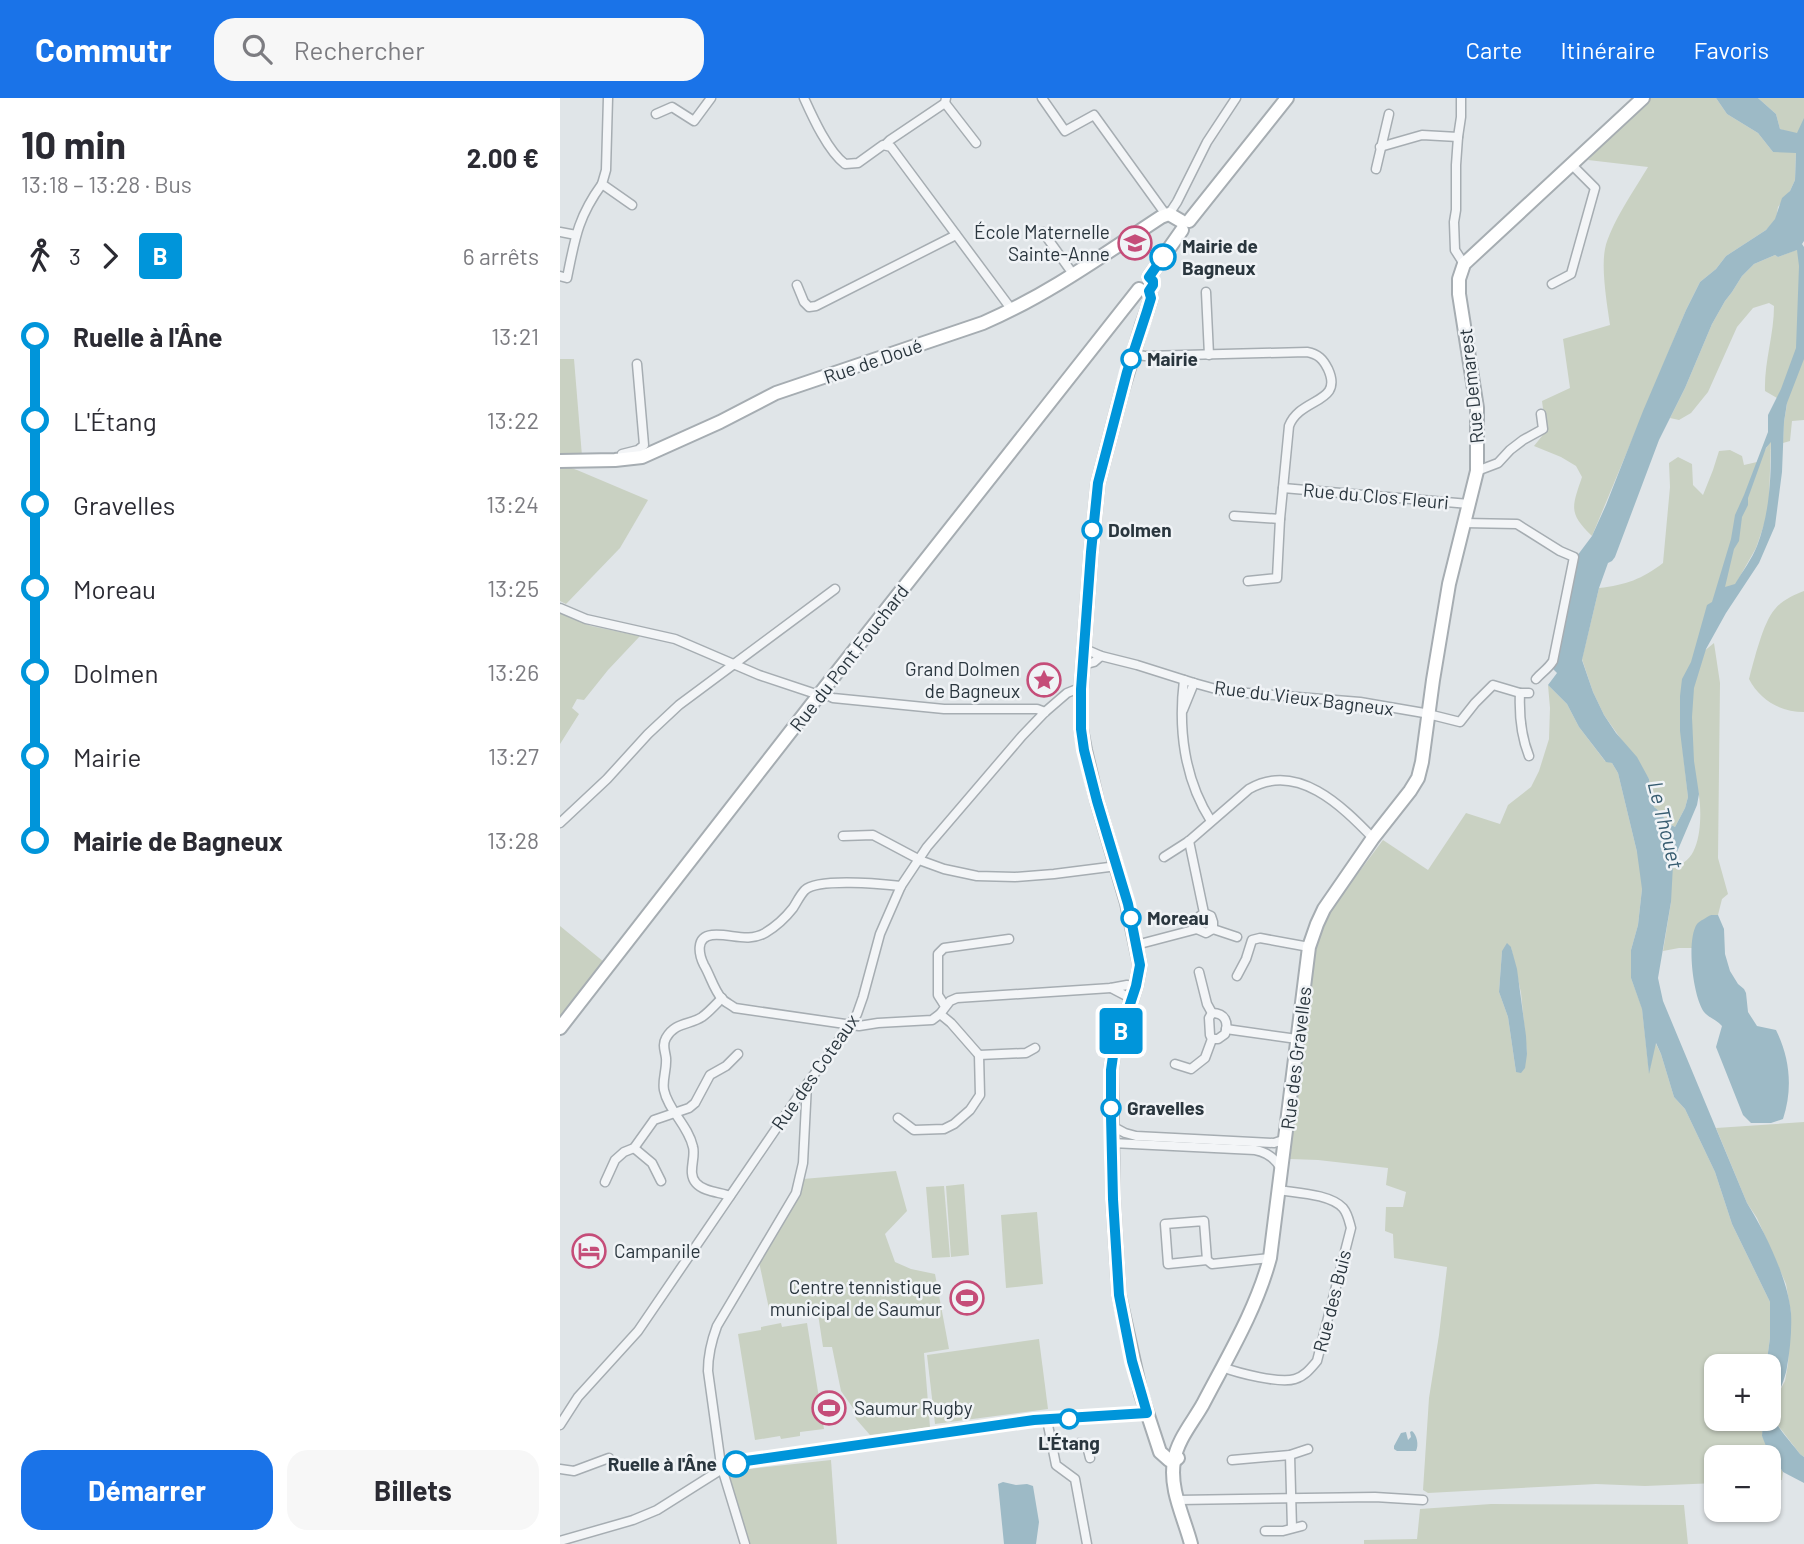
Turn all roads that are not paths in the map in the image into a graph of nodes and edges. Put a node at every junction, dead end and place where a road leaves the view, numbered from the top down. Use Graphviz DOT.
graph roads {
  1 [pos="608,98"];
  2 [pos="711,98"];
  3 [pos="804,98"];
  4 [pos="1042,98"];
  5 [pos="1236,98"];
  6 [pos="1287,98"];
  7 [pos="1461,98"];
  8 [pos="1643,98"];
  9 [pos="946,100"];
  10 [pos="656,114"];
  11 [pos="1389,114"];
  12 [pos="1458,137"];
  13 [pos="976,143"];
  14 [pos="886,145"];
  15 [pos="1380,148"];
  16 [pos="1572,165"];
  17 [pos="1376,169"];
  18 [pos="602,184"];
  19 [pos="632,205"];
  20 [pos="1180,221"];
  21 [pos="560,232"];
  22 [pos="1043,232"];
  23 [pos="576,235"];
  24 [pos="956,235"];
  25 [pos="1464,264"];
  26 [pos="1073,274"];
  27 [pos="560,276"];
  28 [pos="1552,284"];
  29 [pos="797,285"];
  30 [pos="1144,290"];
  31 [pos="1206,292"];
  32 [pos="1013,310"];
  33 [pos="1132,354"];
  34 [pos="1209,355"];
  35 [pos="637,364"];
  36 [pos="1541,414"];
  37 [pos="615,460"];
  38 [pos="560,461"];
  39 [pos="1477,471"];
  40 [pos="1283,488"];
  41 [pos="1469,504"];
  42 [pos="1234,516"];
  43 [pos="1280,519"];
  44 [pos="1464,523"];
  45 [pos="1248,581"];
  46 [pos="835,589"];
  47 [pos="560,608"];
  48 [pos="1084,649"];
  49 [pos="1101,656"];
  50 [pos="732,664"];
  51 [pos="1083,665"];
  52 [pos="1536,679"];
  53 [pos="1184,680"];
  54 [pos="1194,683"];
  55 [pos="1081,689"];
  56 [pos="820,694"];
  57 [pos="1045,712"];
  58 [pos="1182,712"];
  59 [pos="1428,714"];
  60 [pos="1529,756"];
  61 [pos="1211,821"];
  62 [pos="560,823"];
  63 [pos="843,836"];
  64 [pos="1373,838"];
  65 [pos="1189,841"];
  66 [pos="1164,857"];
  67 [pos="918,859"];
  68 [pos="1118,866"];
  69 [pos="901,886"];
  70 [pos="1205,913"];
  71 [pos="1197,929"];
  72 [pos="1213,929"];
  73 [pos="1237,937"];
  74 [pos="1009,939"];
  75 [pos="1136,945"];
  76 [pos="1309,947"];
  77 [pos="1199,972"];
  78 [pos="1237,976"];
  79 [pos="1111,988"];
  80 [pos="1134,993"];
  81 [pos="722,998"];
  82 [pos="942,1010"];
  83 [pos="1212,1013"];
  84 [pos="857,1014"];
  85 [pos="878,1023"];
  86 [pos="850,1024"];
  87 [pos="560,1028"];
  88 [pos="1226,1029"];
  89 [pos="1212,1039"];
  90 [pos="1297,1040"];
  91 [pos="1035,1048"];
  92 [pos="738,1054"];
  93 [pos="979,1055"];
  94 [pos="1175,1064"];
  95 [pos="807,1084"];
  96 [pos="796,1100"];
  97 [pos="805,1110"];
  98 [pos="676,1113"];
  99 [pos="787,1113"];
  100 [pos="898,1118"];
  101 [pos="804,1120"];
  102 [pos="1112,1135"];
  103 [pos="1285,1144"];
  104 [pos="634,1148"];
  105 [pos="1255,1150"];
  106 [pos="1282,1170"];
  107 [pos="661,1181"];
  108 [pos="605,1182"];
  109 [pos="1279,1190"];
  110 [pos="730,1196"];
  111 [pos="1270,1258"];
  112 [pos="1207,1260"];
  113 [pos="1222,1367"];
  114 [pos="1149,1417"];
  115 [pos="1047,1420"];
  116 [pos="560,1425"];
  117 [pos="1052,1447"];
  118 [pos="1308,1449"];
  119 [pos="1290,1454"];
  120 [pos="1176,1457"];
  121 [pos="609,1458"];
  122 [pos="1090,1458"];
  123 [pos="1232,1460"];
  124 [pos="560,1469"];
  125 [pos="722,1469"];
  126 [pos="1290,1498"];
  127 [pos="1178,1500"];
  128 [pos="1423,1500"];
  129 [pos="1302,1526"];
  130 [pos="1292,1528"];
  131 [pos="1265,1531"];
  132 [pos="560,1541"];
  133 [pos="745,1544"];
  134 [pos="1087,1544"];
  135 [pos="1191,1544"];
  1 -- 18 [label="street"];
  2 -- 10 [label="street"];
  3 -- 14 [label="street"];
  4 -- 20 [label="street"];
  5 -- 20 [label="street"];
  6 -- 20 [label="street"];
  7 -- 12 [label="street, Rue Demarest"];
  8 -- 16 [label="street"];
  9 -- 13 [label="street"];
  9 -- 14 [label="street"];
  11 -- 15 [label="street"];
  12 -- 15 [label="street"];
  12 -- 25 [label="street, Rue Demarest"];
  14 -- 24 [label="street"];
  15 -- 17 [label="street"];
  16 -- 25 [label="street"];
  16 -- 28 [label="street"];
  18 -- 19 [label="street"];
  18 -- 23 [label="street"];
  20 -- 26 [label="street, Rue de Doué"];
  20 -- 30 [label="street"];
  21 -- 23 [label="street"];
  22 -- 26 [label="street"];
  23 -- 27 [label="street"];
  24 -- 29 [label="street"];
  24 -- 32 [label="street"];
  25 -- 39 [label="street, Rue Demarest"];
  26 -- 32 [label="street, Rue de Doué"];
  30 -- 33 [label="street"];
  30 -- 56 [label="street, Rue du Pont Fouchard"];
  31 -- 34 [label="street"];
  32 -- 37 [label="street, Rue de Doué"];
  33 -- 34 [label="street"];
  33 -- 48 [label="street"];
  34 -- 40 [label="street"];
  35 -- 37 [label="street"];
  36 -- 39 [label="street"];
  37 -- 38 [label="street, Rue de Doué"];
  39 -- 41 [label="street, Rue Demarest"];
  40 -- 41 [label="street, Rue du Clos Fleuri"];
  40 -- 43 [label="street"];
  41 -- 44 [label="street, Rue Demarest"];
  42 -- 43 [label="street"];
  43 -- 45 [label="street"];
  44 -- 52 [label="street"];
  44 -- 59 [label="street, Rue Demarest"];
  46 -- 50 [label="street"];
  47 -- 50 [label="street"];
  48 -- 49 [label="street, Rue du Vieux Bagneux"];
  48 -- 51 [label="street"];
  49 -- 51 [label="street"];
  49 -- 53 [label="street, Rue du Vieux Bagneux"];
  50 -- 56 [label="street"];
  50 -- 62 [label="street"];
  51 -- 55 [label="street"];
  53 -- 54 [label="street, Rue du Vieux Bagneux"];
  53 -- 58 [label="street"];
  54 -- 58 [label="street"];
  54 -- 59 [label="street, Rue du Vieux Bagneux"];
  55 -- 57 [label="street, Rue des Coteaux"];
  55 -- 68 [label="street"];
  56 -- 57 [label="street"];
  56 -- 87 [label="street, Rue du Pont Fouchard"];
  57 -- 67 [label="street, Rue des Coteaux"];
  58 -- 61 [label="street"];
  59 -- 60 [label="street, Rue du Vieux Bagneux"];
  59 -- 64 [label="street, Rue des Gravelles"];
  61 -- 64 [label="street"];
  61 -- 65 [label="street"];
  63 -- 67 [label="street"];
  64 -- 76 [label="street, Rue des Gravelles"];
  65 -- 66 [label="street"];
  65 -- 70 [label="street"];
  67 -- 68 [label="street"];
  67 -- 69 [label="street, Rue des Coteaux"];
  68 -- 75 [label="street"];
  69 -- 81 [label="street"];
  69 -- 84 [label="street, Rue des Coteaux"];
  70 -- 71 [label="street"];
  70 -- 72 [label="street"];
  71 -- 72 [label="street"];
  71 -- 75 [label="street"];
  72 -- 73 [label="street"];
  74 -- 82 [label="street"];
  75 -- 80 [label="street"];
  76 -- 78 [label="street"];
  76 -- 90 [label="street, Rue des Gravelles"];
  77 -- 83 [label="street"];
  79 -- 80 [label="street"];
  79 -- 80 [label="street"];
  79 -- 82 [label="street"];
  80 -- 102 [label="street"];
  81 -- 86 [label="street"];
  81 -- 98 [label="street"];
  82 -- 85 [label="street"];
  82 -- 93 [label="street"];
  83 -- 88 [label="street"];
  83 -- 89 [label="street"];
  84 -- 85 [label="street"];
  84 -- 86 [label="street, Rue des Coteaux"];
  85 -- 86 [label="street"];
  86 -- 95 [label="street, Rue des Coteaux"];
  88 -- 89 [label="street"];
  88 -- 90 [label="street"];
  89 -- 94 [label="street"];
  90 -- 103 [label="street, Rue des Gravelles"];
  91 -- 93 [label="street"];
  92 -- 98 [label="street"];
  93 -- 100 [label="street"];
  95 -- 96 [label="street, Rue des Coteaux"];
  95 -- 97 [label="street"];
  96 -- 97 [label="street"];
  96 -- 99 [label="street, Rue des Coteaux"];
  96 -- 101 [label="street"];
  97 -- 101 [label="street"];
  98 -- 104 [label="street"];
  98 -- 110 [label="street"];
  99 -- 101 [label="street"];
  99 -- 110 [label="street, Rue des Coteaux"];
  101 -- 125 [label="street"];
  102 -- 103 [label="street"];
  102 -- 105 [label="street"];
  102 -- 114 [label="street"];
  103 -- 105 [label="street"];
  103 -- 106 [label="street, Rue des Gravelles"];
  104 -- 107 [label="street"];
  104 -- 108 [label="street"];
  105 -- 106 [label="street"];
  106 -- 109 [label="street, Rue des Gravelles"];
  109 -- 111 [label="street, Rue des Gravelles"];
  109 -- 113 [label="street, Rue des Buis"];
  110 -- 116 [label="street, Rue des Coteaux"];
  111 -- 112 [label="street"];
  111 -- 113 [label="street, Rue des Gravelles"];
  112 -- 112 [label="street"];
  113 -- 120 [label="street, Rue des Gravelles"];
  114 -- 115 [label="street"];
  114 -- 120 [label="street"];
  115 -- 117 [label="street"];
  115 -- 125 [label="street"];
  117 -- 122 [label="street"];
  117 -- 134 [label="street"];
  118 -- 119 [label="street"];
  119 -- 123 [label="street"];
  119 -- 126 [label="street"];
  120 -- 127 [label="street"];
  121 -- 124 [label="street"];
  125 -- 132 [label="street"];
  125 -- 133 [label="street"];
  126 -- 127 [label="street"];
  126 -- 128 [label="street"];
  126 -- 130 [label="street"];
  127 -- 135 [label="street"];
  129 -- 130 [label="street"];
  130 -- 131 [label="street"];
}
